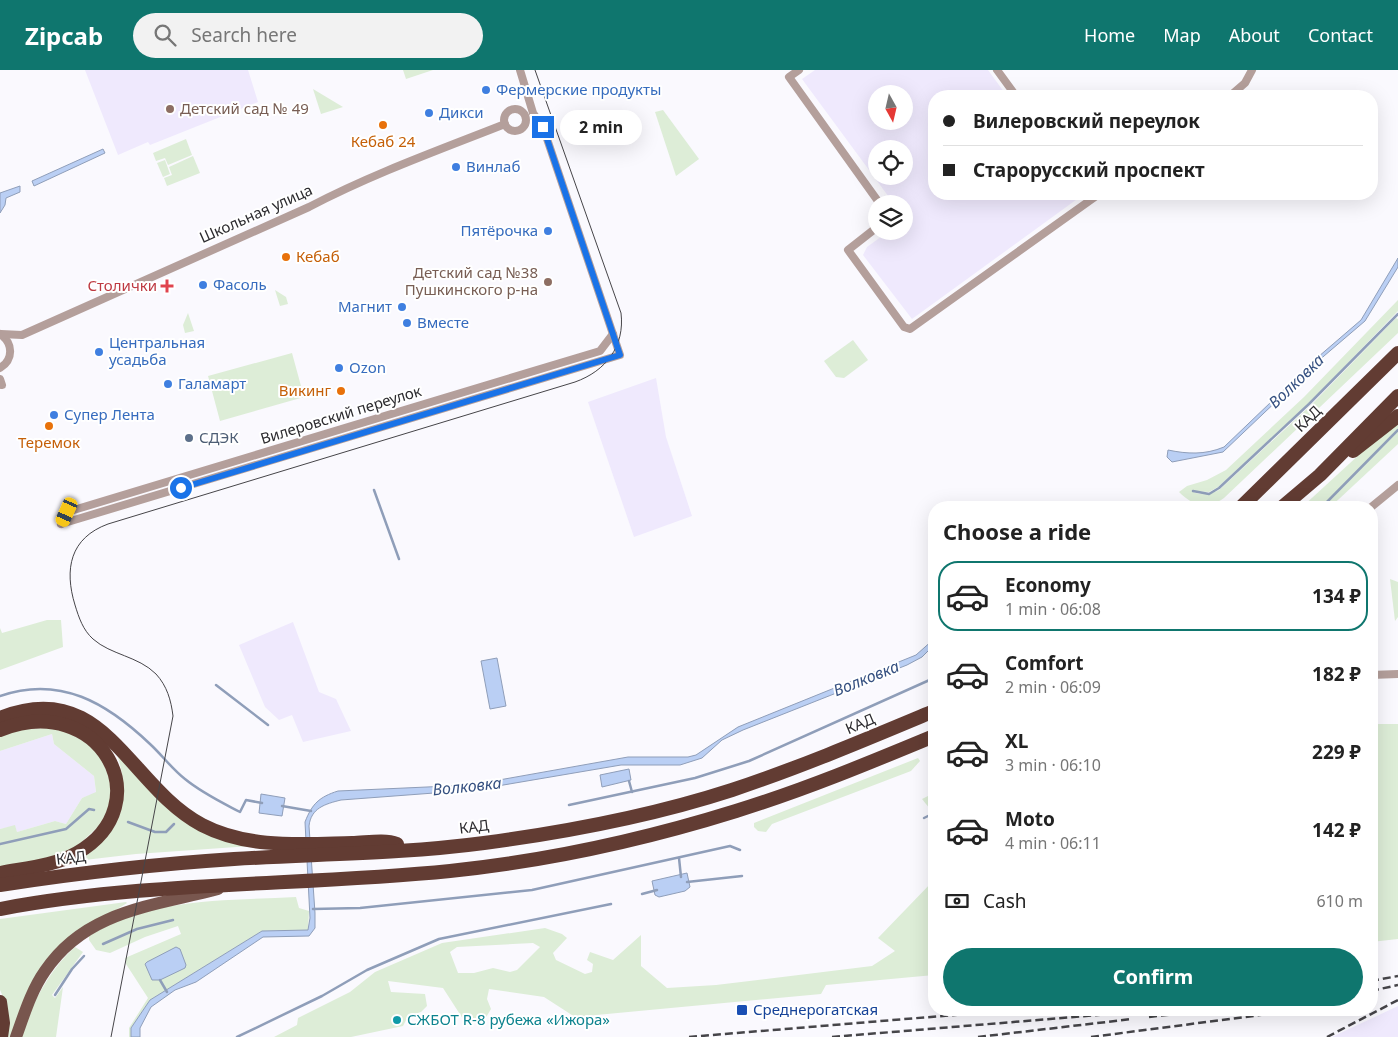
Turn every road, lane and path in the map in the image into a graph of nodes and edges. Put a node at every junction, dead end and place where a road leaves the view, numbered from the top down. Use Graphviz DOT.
graph roads {
  1 [pos="520,70"];
  2 [pos="799,70"];
  3 [pos="997,70"];
  4 [pos="1252,70"];
  5 [pos="1012,90"];
  6 [pos="1237,90"];
  7 [pos="529,115"];
  8 [pos="505,124"];
  9 [pos="874,195"];
  10 [pos="1084,200"];
  11 [pos="868,234"];
  12 [pos="0,334"];
  13 [pos="613,334"];
  14 [pos="22,335"];
  15 [pos="10,352"];
  16 [pos="1398,353"];
  17 [pos="0,368"];
  18 [pos="1398,396"];
  19 [pos="1398,416"];
  20 [pos="1320,476"];
  21 [pos="1398,485"];
  22 [pos="1247,501"];
  23 [pos="1290,501"];
  24 [pos="1378,501"];
  25 [pos="1398,674"];
  26 [pos="1378,675"];
  27 [pos="928,713"];
  28 [pos="0,718"];
  29 [pos="0,730"];
  30 [pos="928,738"];
  31 [pos="294,851"];
  32 [pos="0,873"];
  33 [pos="0,885"];
  34 [pos="236,885"];
  35 [pos="0,909"];
  36 [pos="0,1002"];
  37 [pos="1,1037"];
  38 [pos="16,1037"];
  1 -- 7 [label="street"];
  2 -- 9 [label="street"];
  3 -- 5 [label="street"];
  4 -- 6 [label="street"];
  7 -- 8 [label="street, Школьная улица"];
  7 -- 8 [label="street, Школьная улица"];
  7 -- 13 [label="street"];
  8 -- 14 [label="street, Школьная улица"];
  10 -- 11 [label="street"];
  12 -- 14 [label="street, Школьная улица"];
  12 -- 15 [label="street"];
  13 -- 13 [label="street, Вилеровский переулок"];
  14 -- 15 [label="street"];
  15 -- 17 [label="street"];
  16 -- 22 [label="highway, КАД"];
  18 -- 20 [label="highway"];
  19 -- 20 [label="highway"];
  20 -- 23 [label="highway"];
  21 -- 24 [label="street"];
  25 -- 26 [label="street"];
  27 -- 31 [label="highway, КАД"];
  28 -- 31 [label="highway"];
  29 -- 32 [label="highway"];
  30 -- 34 [label="highway"];
  31 -- 33 [label="highway, КАД"];
  34 -- 35 [label="highway"];
  34 -- 38 [label="main road"];
  36 -- 37 [label="highway"];
}
